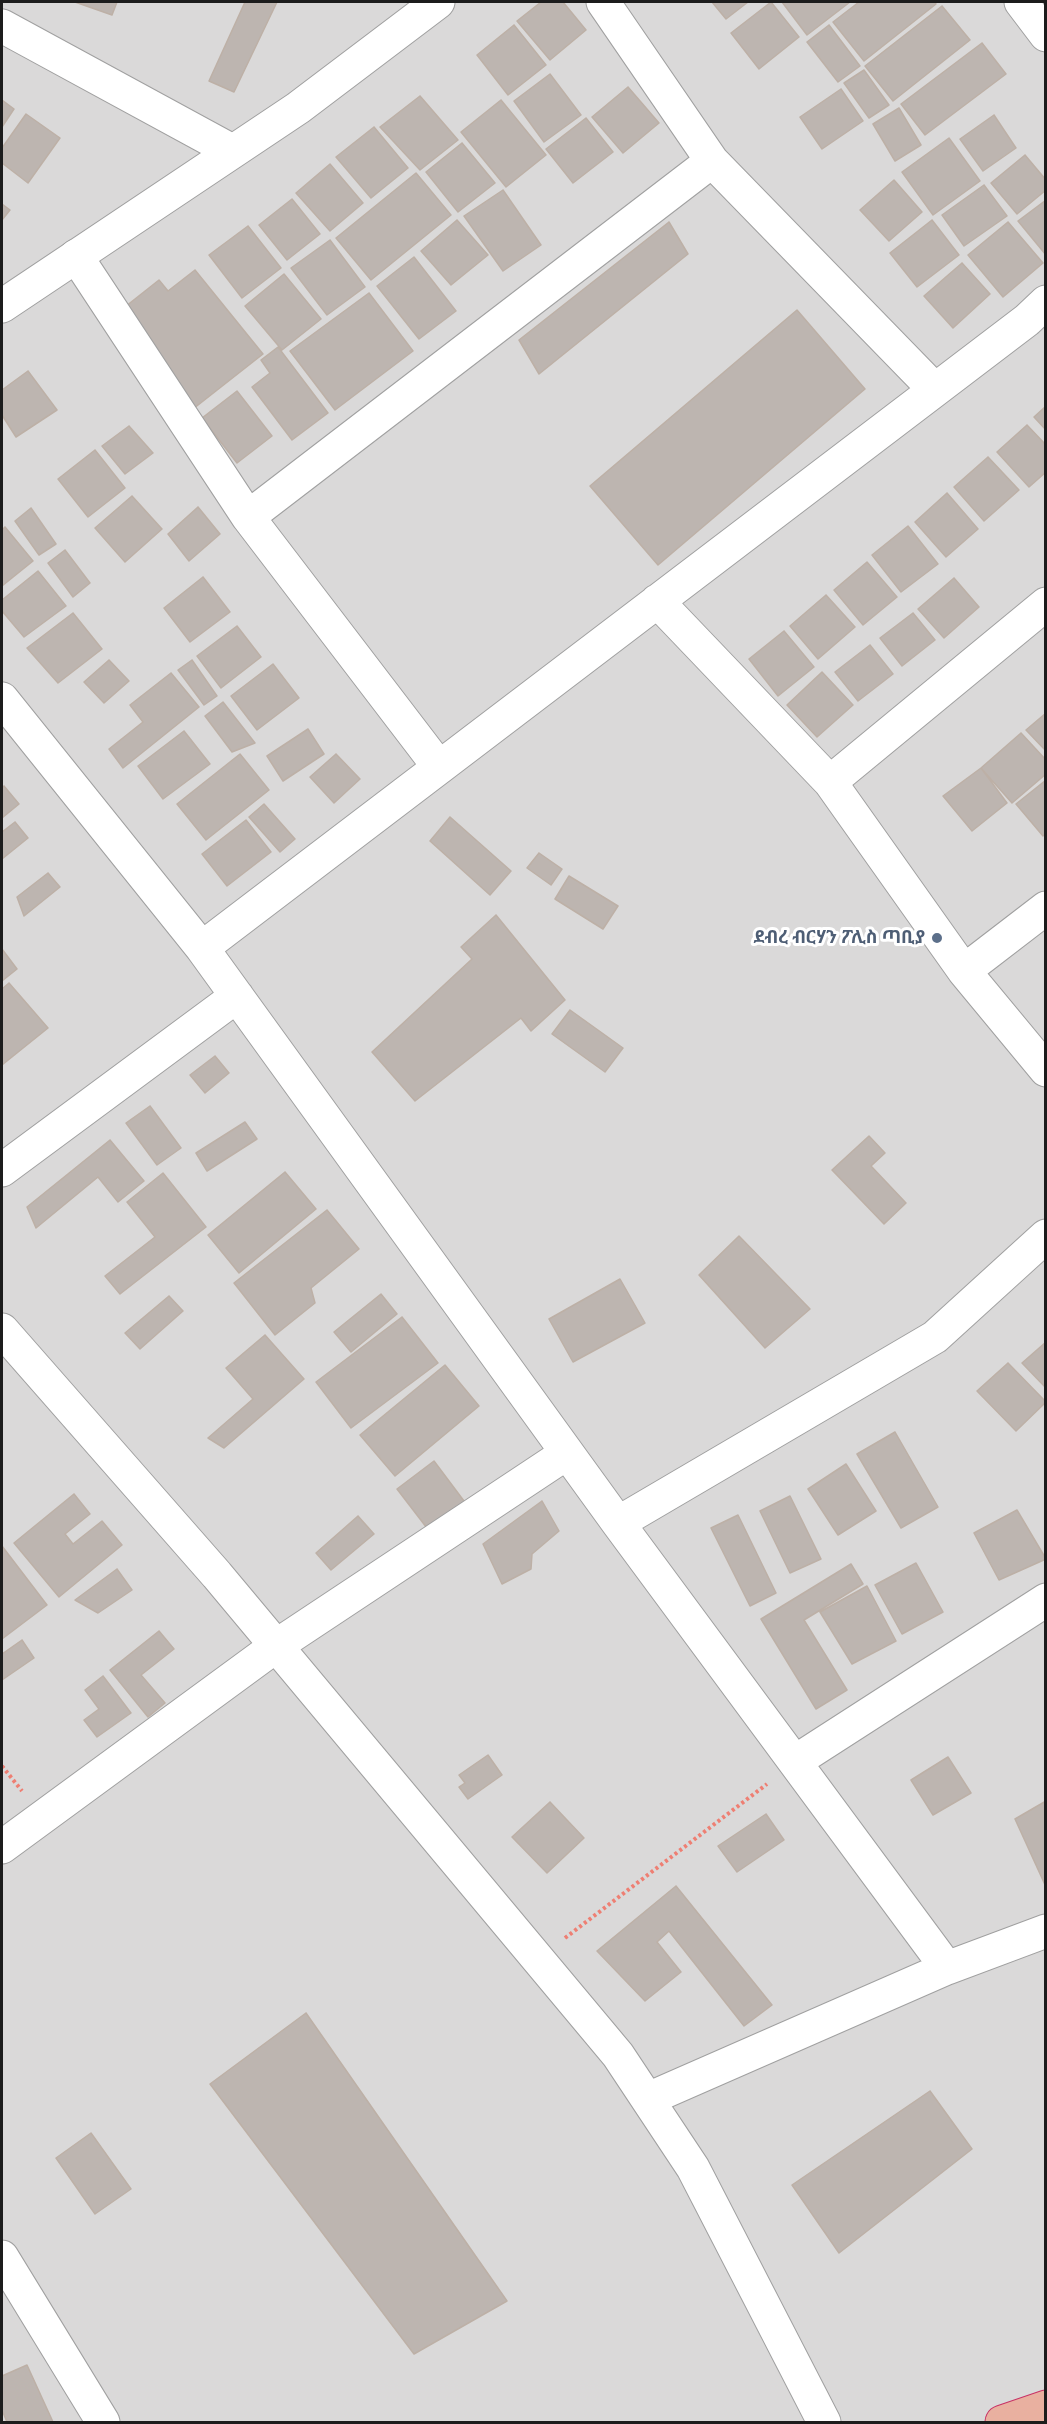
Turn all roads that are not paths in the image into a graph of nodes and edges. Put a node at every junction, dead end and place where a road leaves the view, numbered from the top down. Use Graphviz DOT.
graph roads {
  1 [pos="438,2"];
  2 [pos="603,2"];
  3 [pos="1021,2"];
  4 [pos="2,26"];
  5 [pos="1046,35"];
  6 [pos="232,152"];
  7 [pos="712,161"];
  8 [pos="76,256"];
  9 [pos="1046,302"];
  10 [pos="2,306"];
  11 [pos="935,390"];
  12 [pos="248,517"];
  13 [pos="657,601"];
  14 [pos="1046,604"];
  15 [pos="2,699"];
  16 [pos="439,767"];
  17 [pos="830,782"];
  18 [pos="1046,908"];
  19 [pos="202,948"];
  20 [pos="964,971"];
  21 [pos="237,996"];
  22 [pos="1046,1070"];
  23 [pos="2,1170"];
  24 [pos="1046,1236"];
  25 [pos="2,1330"];
  26 [pos="567,1453"];
  27 [pos="618,1523"];
  28 [pos="1046,1600"];
  29 [pos="276,1646"];
  30 [pos="796,1761"];
  31 [pos="2,1847"];
  32 [pos="1046,1931"];
  33 [pos="947,1968"];
  34 [pos="648,2099"];
  35 [pos="2,2257"];
  36 [pos="1046,2407"];
  37 [pos="103,2422"];
  38 [pos="824,2422"];
  39 [pos="1002,2422"];
  1 -- 6 [label="street"];
  2 -- 7 [label="street"];
  3 -- 5 [label="street"];
  4 -- 6 [label="street"];
  6 -- 8 [label="street"];
  7 -- 11 [label="street"];
  7 -- 12 [label="street"];
  8 -- 10 [label="street"];
  8 -- 12 [label="street"];
  9 -- 11 [label="street"];
  11 -- 13 [label="street"];
  12 -- 16 [label="street"];
  13 -- 16 [label="street"];
  13 -- 17 [label="street"];
  14 -- 17 [label="street"];
  15 -- 19 [label="street"];
  16 -- 19 [label="street"];
  17 -- 20 [label="street"];
  18 -- 20 [label="street"];
  19 -- 21 [label="street"];
  20 -- 22 [label="street"];
  21 -- 23 [label="street"];
  21 -- 26 [label="street"];
  24 -- 27 [label="street"];
  25 -- 29 [label="street"];
  26 -- 27 [label="street"];
  26 -- 29 [label="street"];
  27 -- 30 [label="street"];
  28 -- 30 [label="street"];
  29 -- 31 [label="street"];
  29 -- 34 [label="street"];
  30 -- 33 [label="street"];
  32 -- 33 [label="street"];
  33 -- 34 [label="street"];
  34 -- 38 [label="street"];
  35 -- 37 [label="street"];
  36 -- 39 [label="highway"];
}
